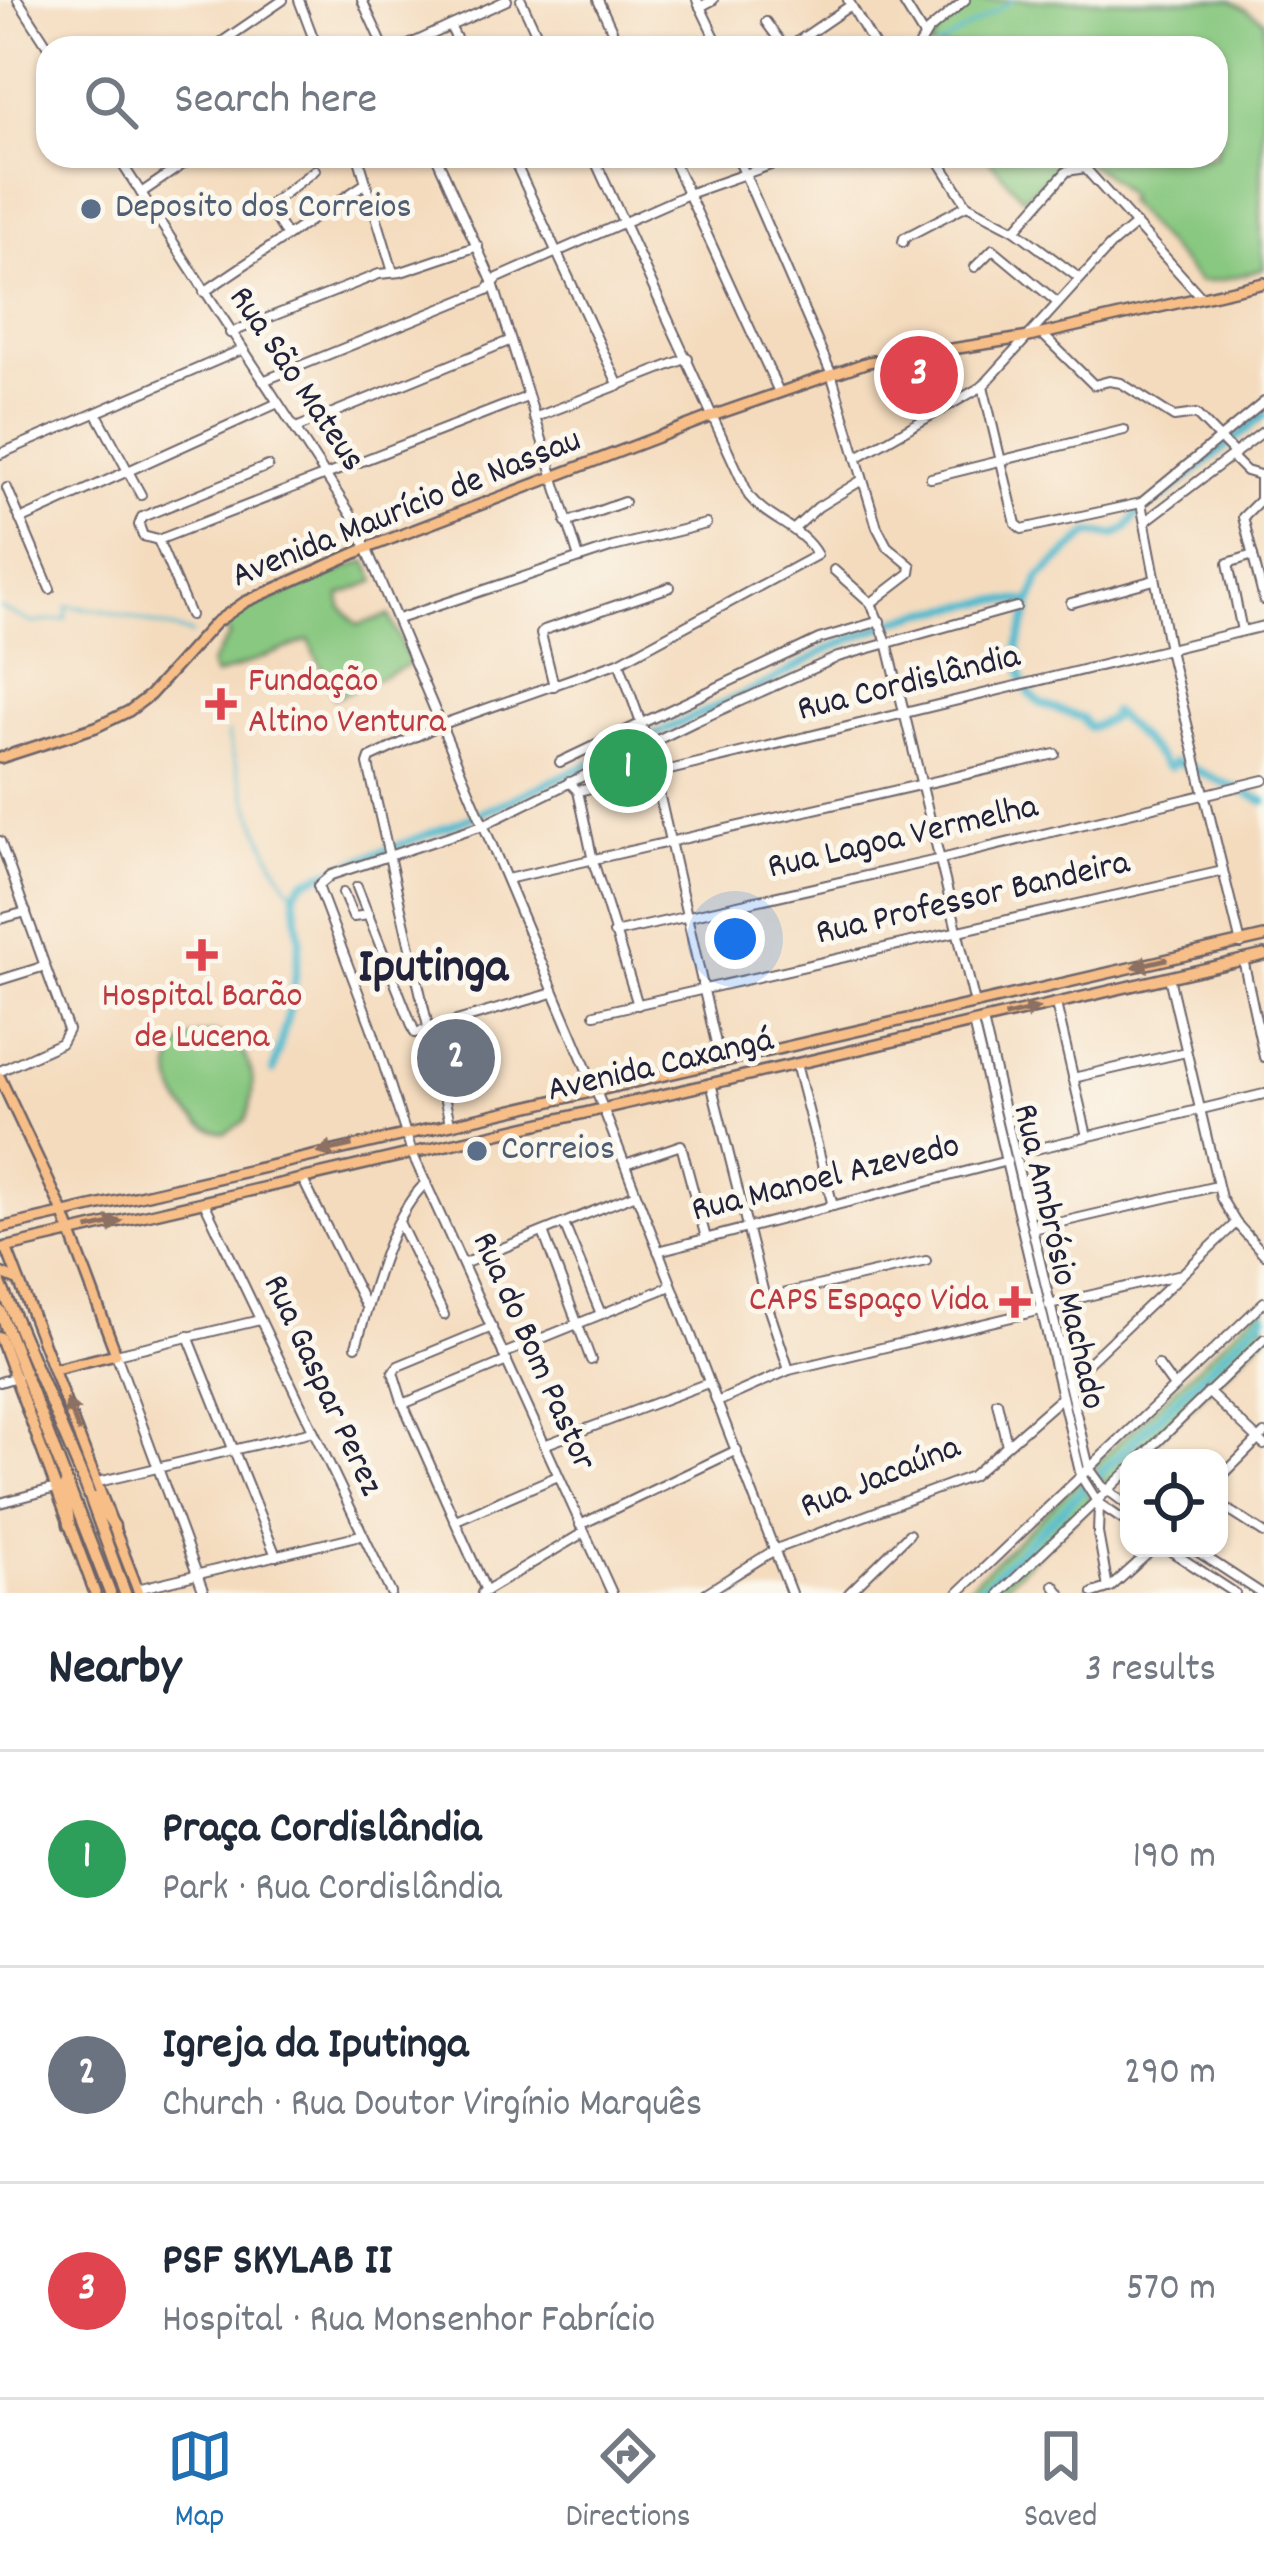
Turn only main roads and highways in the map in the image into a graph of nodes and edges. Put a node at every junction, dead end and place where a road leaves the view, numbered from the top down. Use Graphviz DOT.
graph roads {
  1 [pos="1264,283"];
  2 [pos="0,758"];
  3 [pos="1264,937"];
  4 [pos="1264,955"];
  5 [pos="0,1075"];
  6 [pos="63,1212"];
  7 [pos="0,1228"];
  8 [pos="69,1233"];
  9 [pos="3,1248"];
  10 [pos="0,1273"];
  11 [pos="17,1280"];
  12 [pos="0,1282"];
  13 [pos="0,1311"];
  14 [pos="0,1337"];
  15 [pos="55,1369"];
  16 [pos="64,1476"];
  17 [pos="92,1484"];
  18 [pos="69,1525"];
  19 [pos="114,1526"];
  20 [pos="134,1592"];
  21 [pos="94,1593"];
  22 [pos="110,1593"];
  1 -- 2 [label="main road, Avenida Maurício de Nassau"];
  3 -- 6 [label="main road, Avenida Caxangá, one-way"];
  8 -- 4 [label="main road, Avenida Caxangá, one-way"];
  5 -- 6 [label="main road"];
  6 -- 7 [label="main road, Avenida Caxangá"];
  6 -- 8 [label="main road"];
  8 -- 9 [label="main road, Avenida Caxangá"];
  8 -- 15 [label="main road"];
  9 -- 11 [label="main road"];
  10 -- 11 [label="main road"];
  11 -- 15 [label="main road"];
  12 -- 17 [label="highway"];
  13 -- 16 [label="highway"];
  14 -- 18 [label="main road"];
  17 -- 15 [label="main road, one-way"];
  16 -- 18 [label="highway"];
  16 -- 22 [label="highway"];
  17 -- 19 [label="highway"];
  17 -- 20 [label="highway"];
  18 -- 21 [label="main road"];
  19 -- 20 [label="main road"];
}
